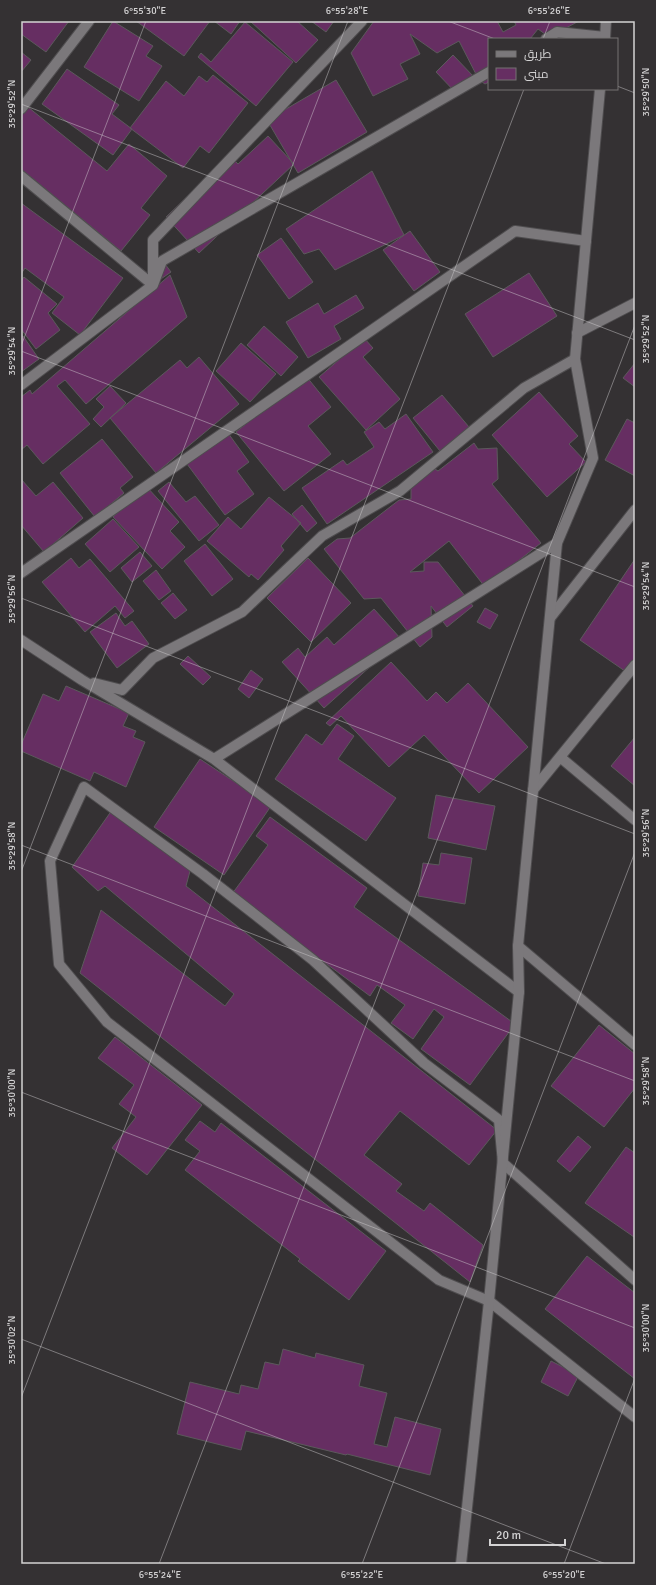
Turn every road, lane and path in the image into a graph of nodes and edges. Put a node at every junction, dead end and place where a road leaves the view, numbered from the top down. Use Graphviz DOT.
graph roads {
  1 [pos="89,21"];
  2 [pos="362,21"];
  3 [pos="606,21"];
  4 [pos="548,38"];
  5 [pos="605,38"];
  6 [pos="488,73"];
  7 [pos="600,90"];
  8 [pos="21,109"];
  9 [pos="21,176"];
  10 [pos="586,241"];
  11 [pos="153,285"];
  12 [pos="635,303"];
  13 [pos="577,333"];
  14 [pos="575,359"];
  15 [pos="21,385"];
  16 [pos="635,510"];
  17 [pos="557,543"];
  18 [pos="21,573"];
  19 [pos="550,618"];
  20 [pos="21,640"];
  21 [pos="635,666"];
  22 [pos="82,680"];
  23 [pos="560,757"];
  24 [pos="214,759"];
  25 [pos="533,790"];
  26 [pos="635,820"];
  27 [pos="518,946"];
  28 [pos="519,992"];
  29 [pos="635,1045"];
  30 [pos="503,1163"];
  31 [pos="635,1280"];
  32 [pos="490,1301"];
  33 [pos="635,1417"];
  34 [pos="461,1564"];
  1 -- 8 [label="street"];
  2 -- 11 [label="street"];
  3 -- 5 [label="street"];
  4 -- 5 [label="street"];
  6 -- 11 [label="street"];
  7 -- 10 [label="street"];
  9 -- 11 [label="street"];
  10 -- 13 [label="street"];
  10 -- 18 [label="street"];
  11 -- 15 [label="street"];
  12 -- 13 [label="street"];
  13 -- 14 [label="street"];
  14 -- 17 [label="street"];
  14 -- 22 [label="street"];
  16 -- 19 [label="street"];
  17 -- 19 [label="street"];
  17 -- 24 [label="street"];
  19 -- 25 [label="street"];
  20 -- 22 [label="street"];
  21 -- 23 [label="street"];
  22 -- 24 [label="street"];
  23 -- 25 [label="street"];
  23 -- 26 [label="street"];
  24 -- 28 [label="street"];
  25 -- 27 [label="street"];
  27 -- 28 [label="street"];
  27 -- 29 [label="street"];
  28 -- 30 [label="street"];
  30 -- 31 [label="street"];
  30 -- 32 [label="street"];
  30 -- 32 [label="street"];
  32 -- 33 [label="street"];
  32 -- 34 [label="street"];
}
